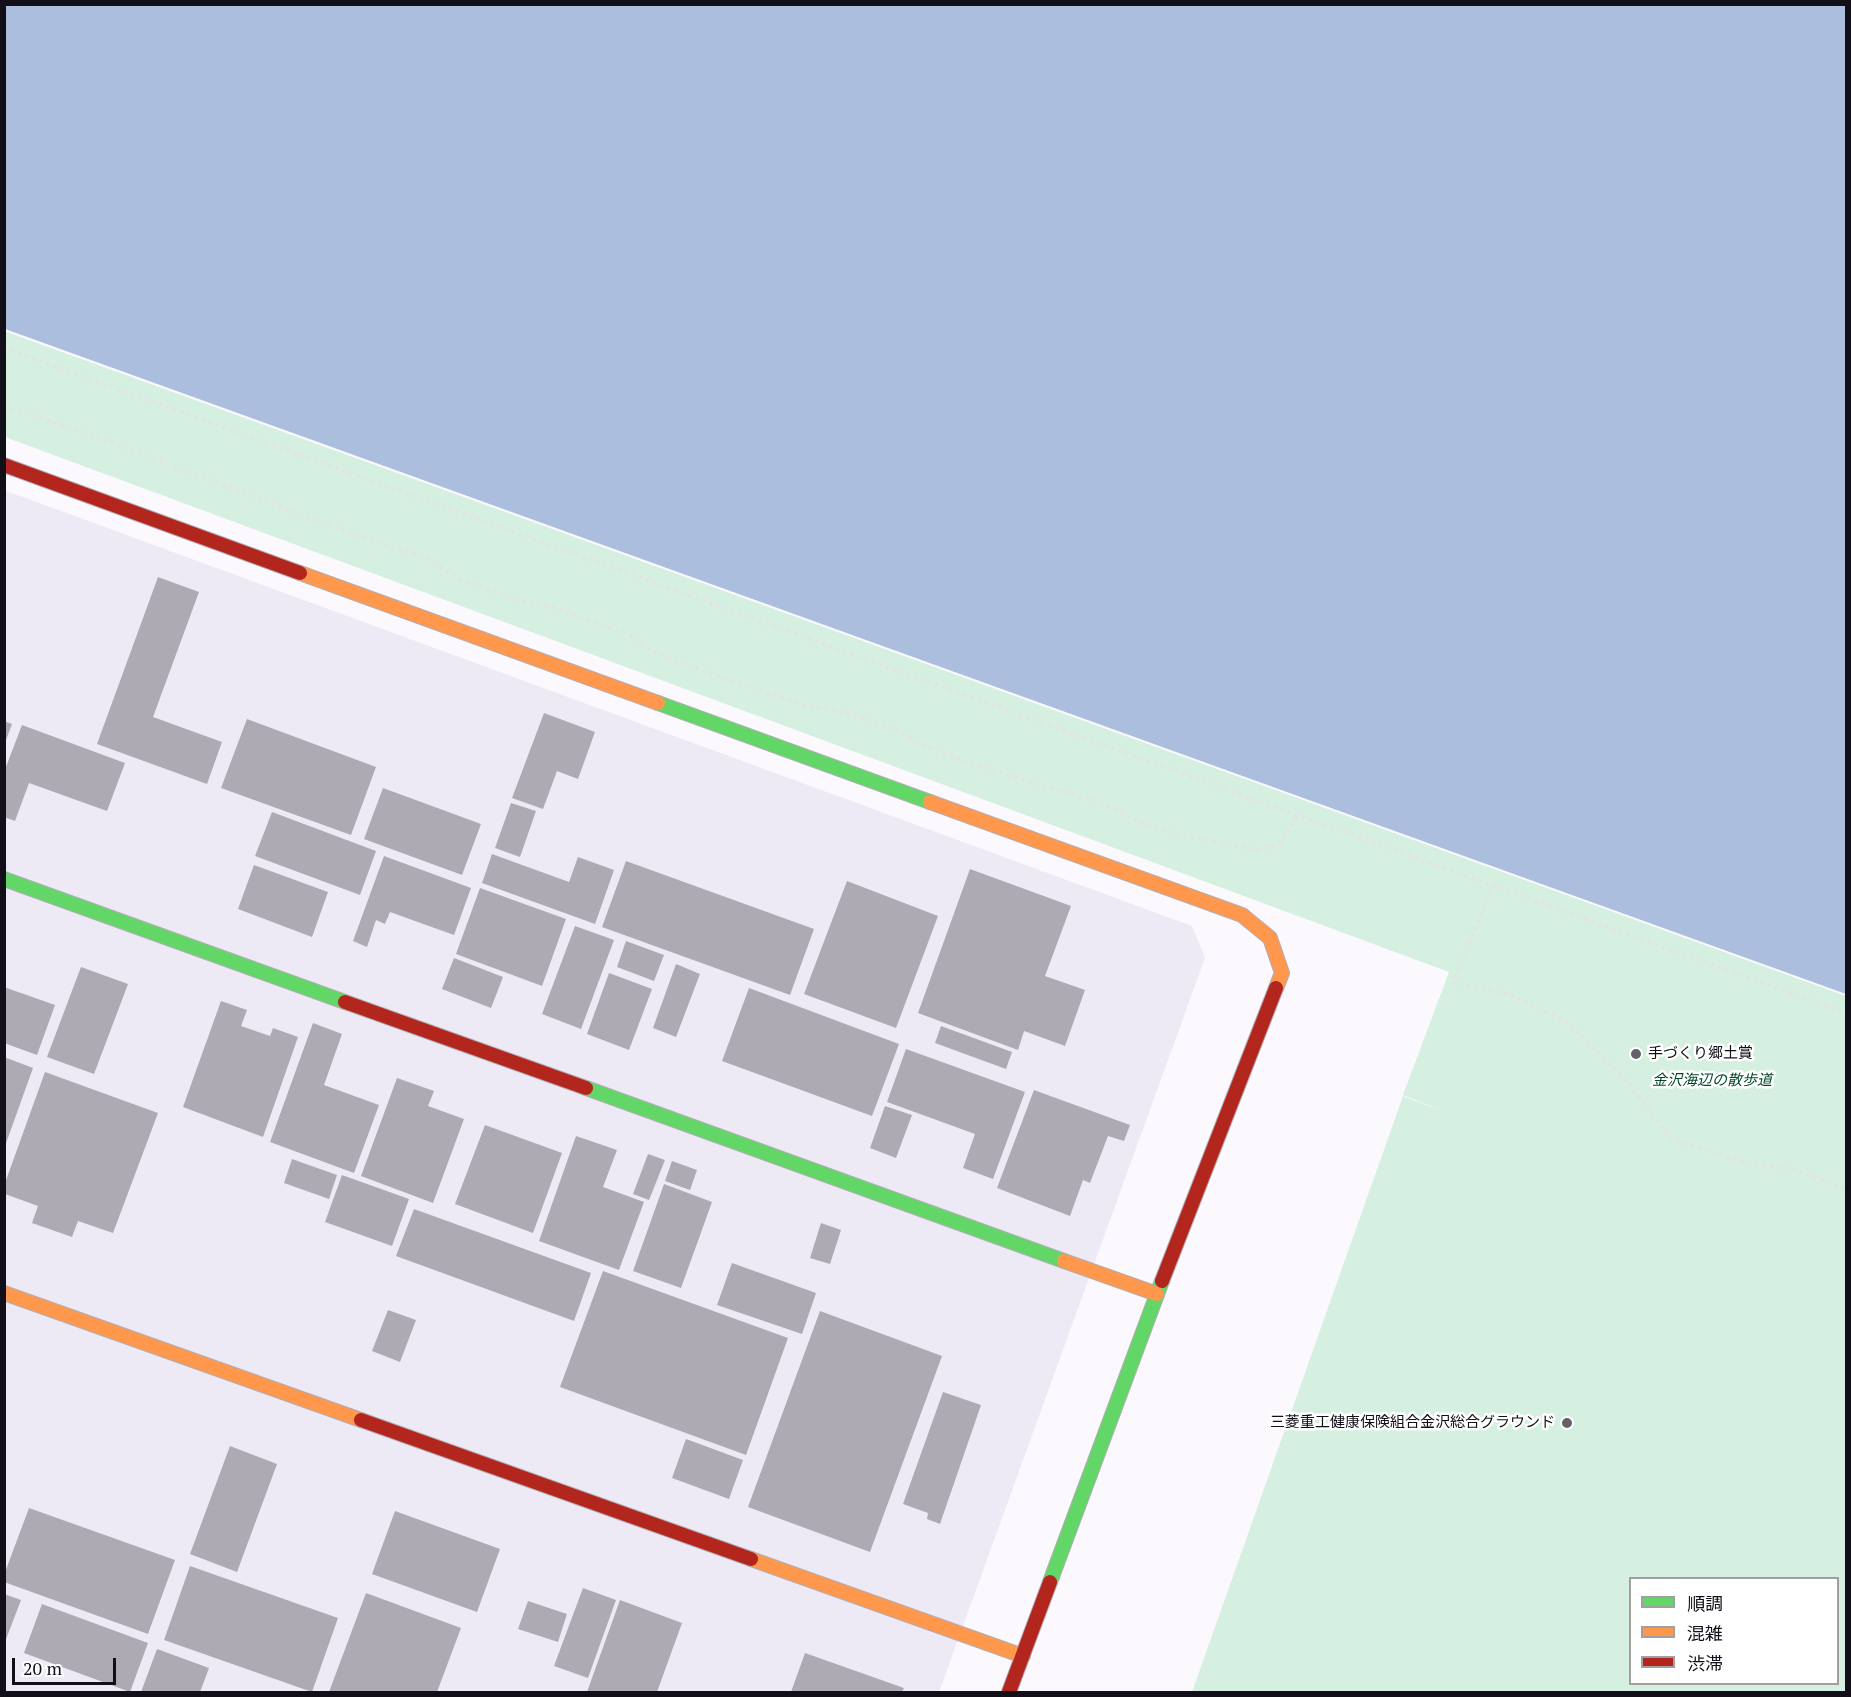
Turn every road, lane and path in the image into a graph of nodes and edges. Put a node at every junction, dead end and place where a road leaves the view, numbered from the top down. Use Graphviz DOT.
graph roads {
  1 [pos="4,348"];
  2 [pos="4,406"];
  3 [pos="4,465"];
  4 [pos="1298,815"];
  5 [pos="4,879"];
  6 [pos="1493,885"];
  7 [pos="1846,1013"];
  8 [pos="1845,1188"];
  9 [pos="4,1293"];
  10 [pos="1157,1294"];
  11 [pos="1023,1656"];
  12 [pos="1009,1692"];
  1 -- 4 [label="path"];
  2 -- 4 [label="path"];
  3 -- 10 [label="street"];
  4 -- 6 [label="path"];
  5 -- 10 [label="street"];
  6 -- 7 [label="path"];
  6 -- 8 [label="path"];
  9 -- 11 [label="street"];
  10 -- 11 [label="street"];
  11 -- 12 [label="street"];
}
